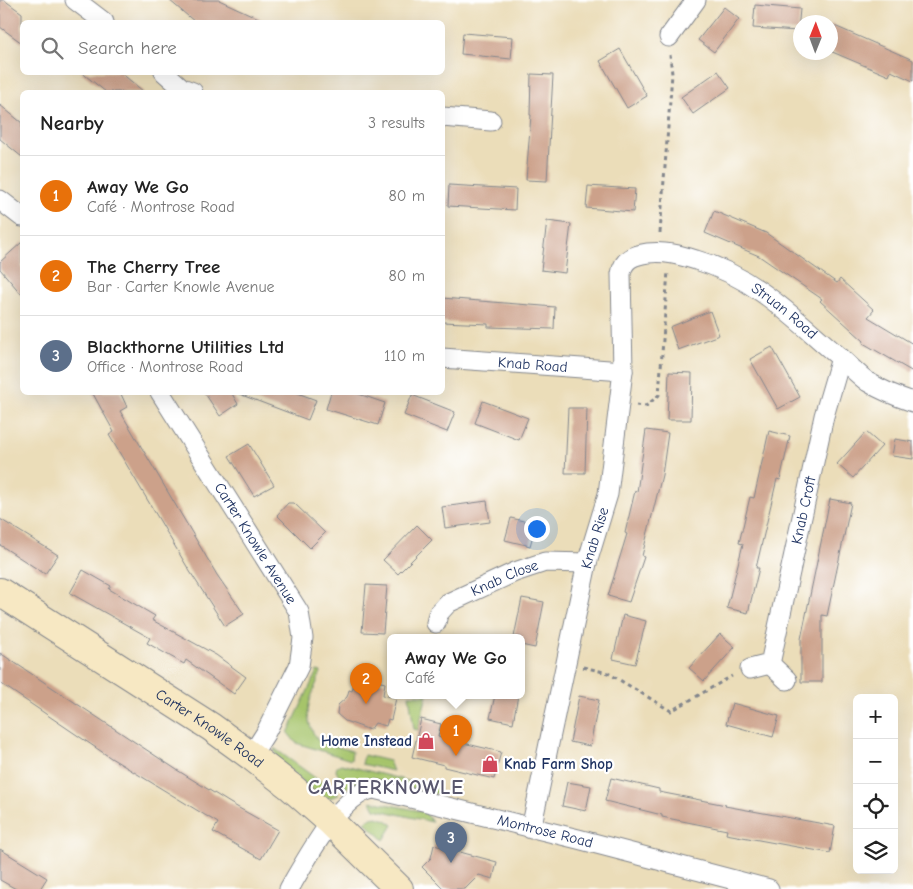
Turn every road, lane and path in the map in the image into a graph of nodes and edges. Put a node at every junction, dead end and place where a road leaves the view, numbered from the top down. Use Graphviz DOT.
graph roads {
  1 [pos="75,0"];
  2 [pos="696,0"];
  3 [pos="101,20"];
  4 [pos="668,37"];
  5 [pos="167,75"];
  6 [pos="187,90"];
  7 [pos="445,117"];
  8 [pos="491,121"];
  9 [pos="0,200"];
  10 [pos="20,215"];
  11 [pos="640,254"];
  12 [pos="664,260"];
  13 [pos="445,358"];
  14 [pos="841,358"];
  15 [pos="623,371"];
  16 [pos="162,395"];
  17 [pos="913,402"];
  18 [pos="630,405"];
  19 [pos="587,564"];
  20 [pos="0,592"];
  21 [pos="436,623"];
  22 [pos="770,664"];
  23 [pos="575,665"];
  24 [pos="744,671"];
  25 [pos="787,680"];
  26 [pos="251,756"];
  27 [pos="331,822"];
  28 [pos="531,829"];
  29 [pos="289,889"];
  30 [pos="399,889"];
  31 [pos="769,889"];
  1 -- 3 [label="street"];
  2 -- 4 [label="street"];
  4 -- 12 [label="path"];
  5 -- 6 [label="street"];
  7 -- 8 [label="street"];
  9 -- 10 [label="street"];
  11 -- 12 [label="street, Struan Road"];
  11 -- 15 [label="street, Knab Rise"];
  12 -- 14 [label="street, Struan Road"];
  12 -- 18 [label="path"];
  13 -- 15 [label="street, Knab Road"];
  14 -- 17 [label="street, Struan Road"];
  14 -- 22 [label="street, Knab Croft"];
  15 -- 19 [label="street, Knab Rise"];
  16 -- 26 [label="street, Carter Knowle Avenue"];
  19 -- 21 [label="street, Knab Close"];
  19 -- 28 [label="street, Knab Rise"];
  20 -- 26 [label="street, Carter Knowle Road"];
  22 -- 24 [label="street"];
  22 -- 25 [label="street"];
  23 -- 24 [label="path"];
  26 -- 27 [label="street, Carter Knowle Road"];
  27 -- 28 [label="street, Montrose Road"];
  27 -- 29 [label="street, Montrose Road"];
  27 -- 30 [label="street, Carter Knowle Road"];
  28 -- 31 [label="street, Montrose Road"];
}
